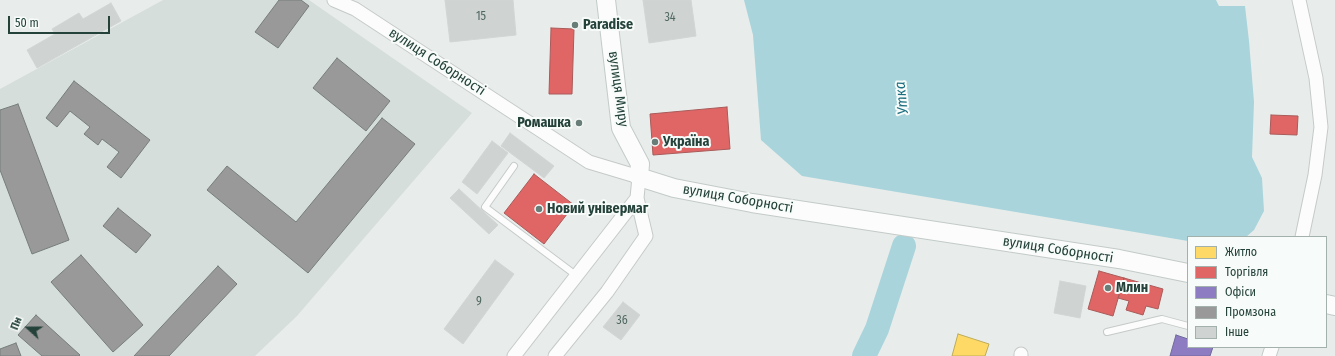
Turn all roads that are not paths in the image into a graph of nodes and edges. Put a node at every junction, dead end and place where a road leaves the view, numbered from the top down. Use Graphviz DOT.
graph roads {
  1 [pos="334,0"];
  2 [pos="606,0"];
  3 [pos="1299,0"];
  4 [pos="355,5"];
  5 [pos="514,166"];
  6 [pos="639,177"];
  7 [pos="637,198"];
  8 [pos="1302,236"];
  9 [pos="1187,273"];
  10 [pos="577,276"];
  11 [pos="1187,326"];
  12 [pos="1106,332"];
  13 [pos="514,356"];
  14 [pos="555,356"];
  1 -- 4 [label="street, вулиця Соборності"];
  2 -- 6 [label="main road, вулиця Миру"];
  3 -- 8 [label="street"];
  4 -- 6 [label="street, вулиця Соборності"];
  5 -- 10 [label="lane"];
  6 -- 7 [label="street, вулиця Миру"];
  6 -- 9 [label="main road, вулиця Соборності"];
  7 -- 10 [label="street"];
  7 -- 14 [label="street, вулиця Миру"];
  10 -- 13 [label="street"];
  11 -- 12 [label="lane"];
}
